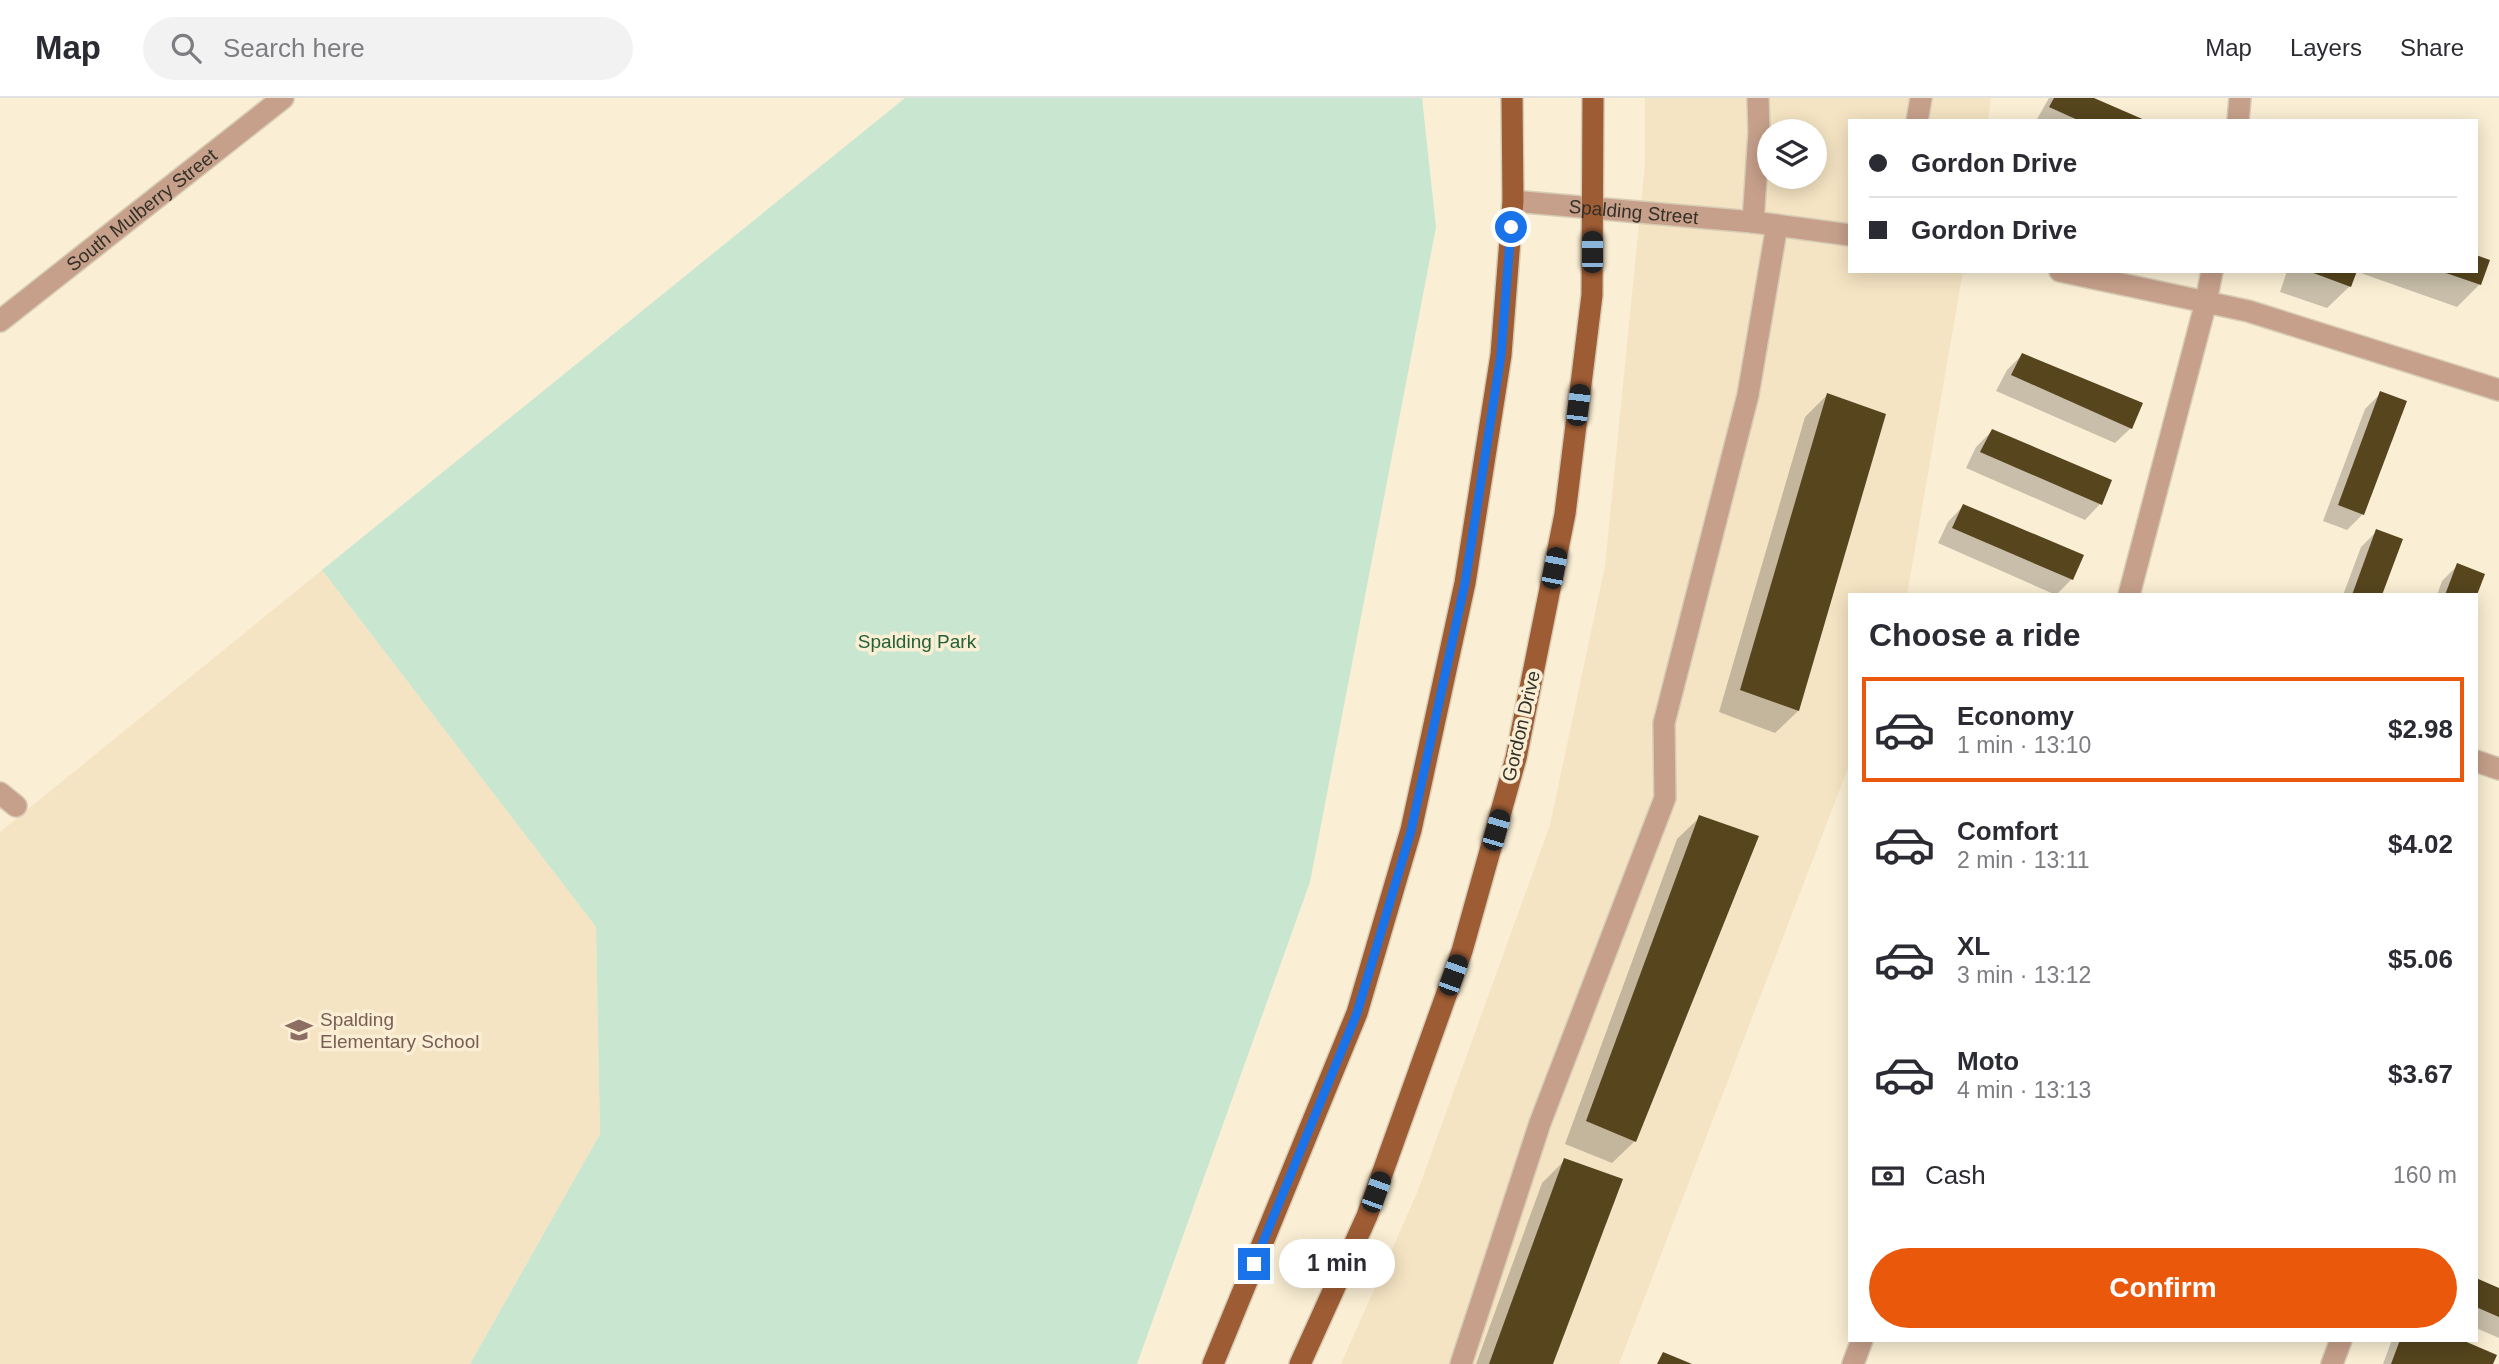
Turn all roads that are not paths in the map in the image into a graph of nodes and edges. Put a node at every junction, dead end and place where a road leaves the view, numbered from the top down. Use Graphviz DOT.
graph roads {
  1 [pos="283,98"];
  2 [pos="1512,98"];
  3 [pos="1593,98"];
  4 [pos="1758,98"];
  5 [pos="1921,98"];
  6 [pos="2240,98"];
  7 [pos="1917,119"];
  8 [pos="2238,119"];
  9 [pos="1513,201"];
  10 [pos="1592,209"];
  11 [pos="1753,222"];
  12 [pos="1777,225"];
  13 [pos="1848,235"];
  14 [pos="2069,273"];
  15 [pos="2212,273"];
  16 [pos="2206,302"];
  17 [pos="0,321"];
  18 [pos="2499,390"];
  19 [pos="2130,593"];
  20 [pos="2478,762"];
  21 [pos="2499,769"];
  22 [pos="1861,1342"];
  23 [pos="2340,1342"];
  24 [pos="1213,1364"];
  25 [pos="1300,1364"];
  26 [pos="1461,1364"];
  27 [pos="1853,1364"];
  28 [pos="2332,1364"];
  1 -- 17 [label="street, South Mulberry Street"];
  2 -- 9 [label="main road"];
  3 -- 10 [label="main road, Gordon Drive"];
  4 -- 11 [label="street"];
  5 -- 7 [label="street"];
  6 -- 8 [label="street"];
  9 -- 10 [label="street, Spalding Street"];
  9 -- 24 [label="main road"];
  10 -- 11 [label="street, Spalding Street"];
  10 -- 25 [label="main road, Gordon Drive"];
  11 -- 12 [label="street, Spalding Street"];
  12 -- 13 [label="street, Spalding Street"];
  12 -- 26 [label="street"];
  14 -- 16 [label="street"];
  15 -- 16 [label="street"];
  16 -- 18 [label="street"];
  16 -- 19 [label="street"];
  20 -- 21 [label="street"];
  22 -- 27 [label="street"];
  23 -- 28 [label="street"];
}
